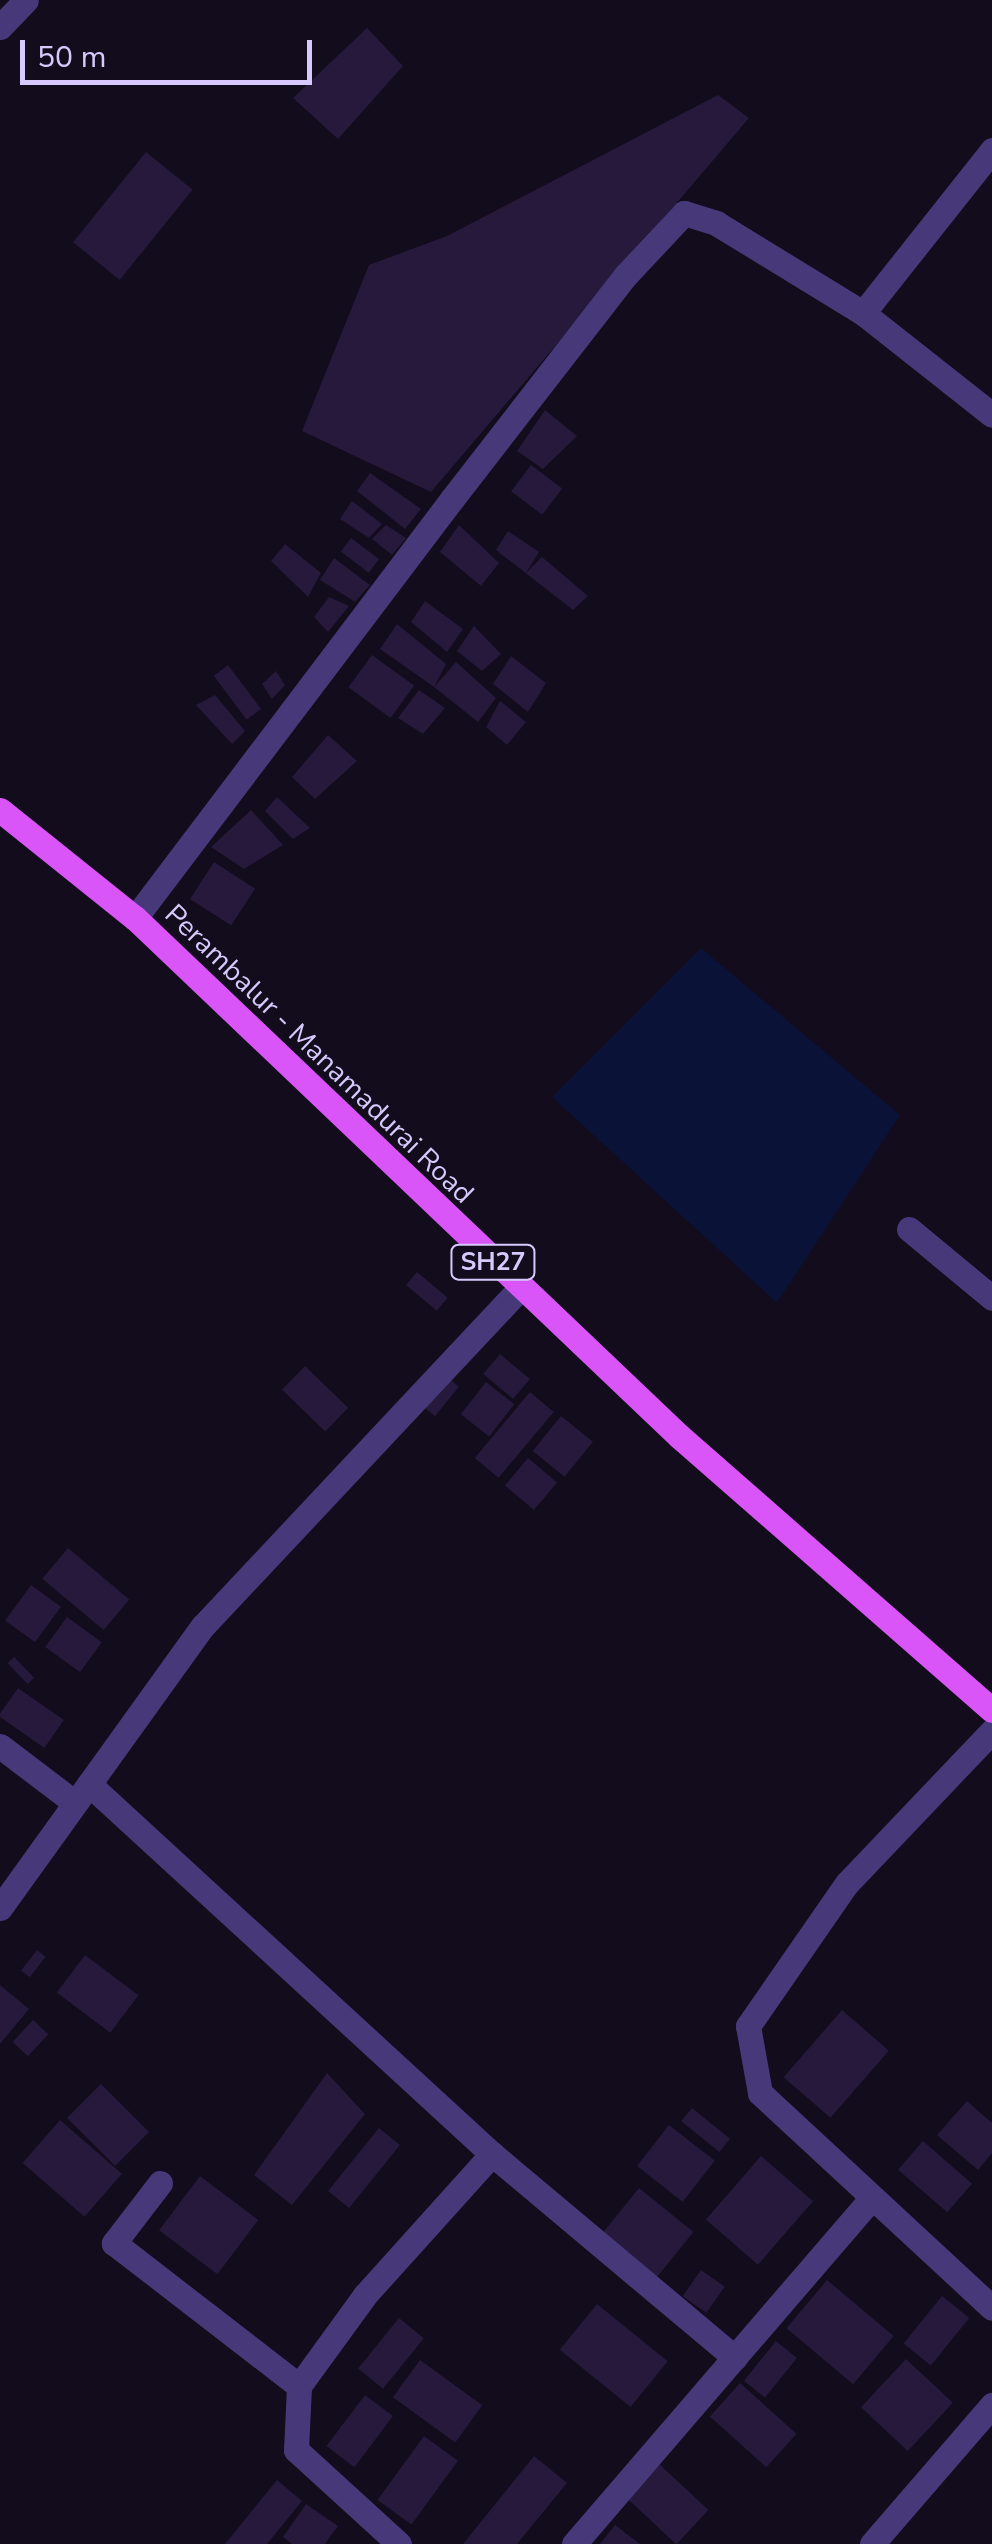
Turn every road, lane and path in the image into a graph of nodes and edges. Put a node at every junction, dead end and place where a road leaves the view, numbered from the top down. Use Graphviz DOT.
graph roads {
  1 [pos="26,0"];
  2 [pos="0,27"];
  3 [pos="992,150"];
  4 [pos="863,313"];
  5 [pos="992,415"];
  6 [pos="0,810"];
  7 [pos="135,918"];
  8 [pos="909,1229"];
  9 [pos="520,1288"];
  10 [pos="992,1298"];
  11 [pos="992,1710"];
  12 [pos="992,1731"];
  13 [pos="0,1746"];
  14 [pos="82,1794"];
  15 [pos="0,1908"];
  16 [pos="492,2154"];
  17 [pos="160,2184"];
  18 [pos="870,2202"];
  19 [pos="992,2308"];
  20 [pos="735,2358"];
  21 [pos="299,2386"];
  22 [pos="992,2405"];
  23 [pos="399,2544"];
  24 [pos="574,2544"];
  25 [pos="872,2544"];
  1 -- 2 [label="street"];
  3 -- 4 [label="street"];
  4 -- 5 [label="street"];
  4 -- 7 [label="street"];
  6 -- 7 [label="main road, Perambalur - Manamadurai Road / SH27"];
  7 -- 9 [label="main road, Perambalur - Manamadurai Road / SH27"];
  8 -- 10 [label="street"];
  9 -- 11 [label="main road, Perambalur - Manamadurai Road / SH27"];
  9 -- 14 [label="street"];
  12 -- 18 [label="street"];
  13 -- 14 [label="street"];
  14 -- 15 [label="street"];
  14 -- 16 [label="street"];
  16 -- 20 [label="street"];
  16 -- 21 [label="street"];
  17 -- 21 [label="street"];
  18 -- 19 [label="street"];
  18 -- 20 [label="street"];
  20 -- 24 [label="street"];
  21 -- 23 [label="street"];
  22 -- 25 [label="street"];
}
